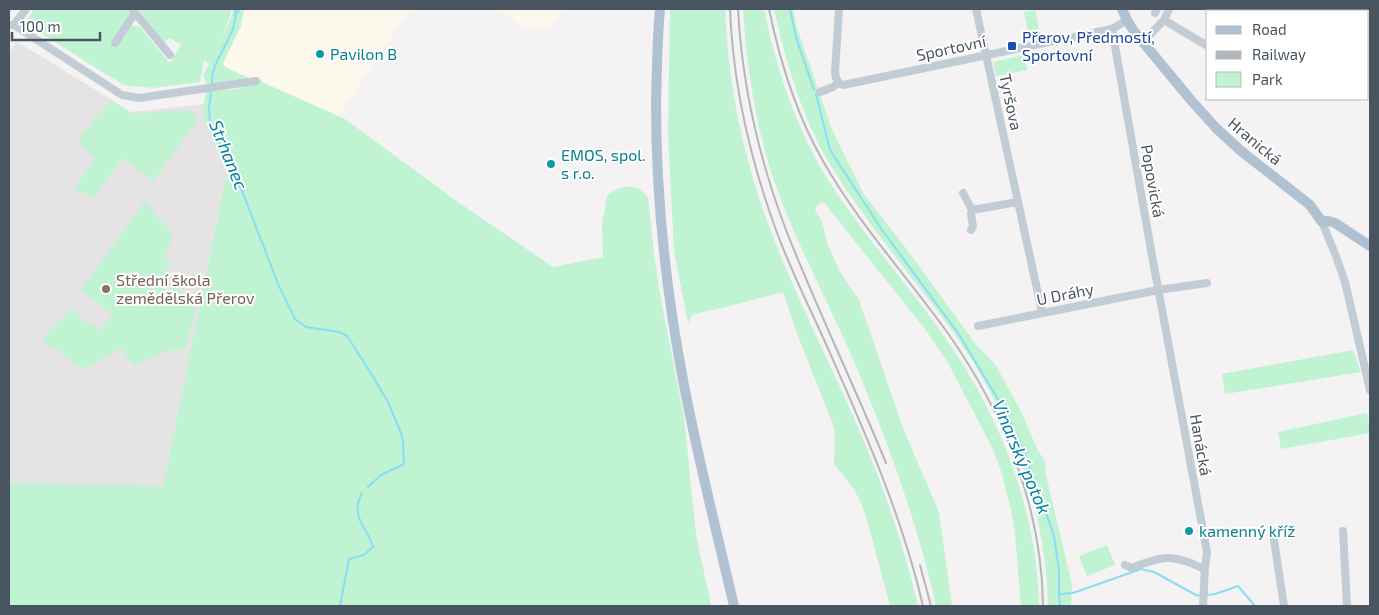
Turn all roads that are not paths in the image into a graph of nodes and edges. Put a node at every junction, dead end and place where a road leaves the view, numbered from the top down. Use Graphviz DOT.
graph roads {
  1 [pos="26,9"];
  2 [pos="660,9"];
  3 [pos="839,9"];
  4 [pos="976,9"];
  5 [pos="1122,9"];
  6 [pos="1169,9"];
  7 [pos="133,11"];
  8 [pos="1127,20"];
  9 [pos="1164,20"];
  10 [pos="12,25"];
  11 [pos="1112,29"];
  12 [pos="1143,42"];
  13 [pos="115,43"];
  14 [pos="1206,45"];
  15 [pos="170,55"];
  16 [pos="986,55"];
  17 [pos="256,81"];
  18 [pos="839,82"];
  19 [pos="820,92"];
  20 [pos="963,193"];
  21 [pos="1018,202"];
  22 [pos="972,210"];
  23 [pos="1322,222"];
  24 [pos="971,230"];
  25 [pos="1370,246"];
  26 [pos="1207,283"];
  27 [pos="1158,290"];
  28 [pos="1042,312"];
  29 [pos="978,326"];
  30 [pos="1370,390"];
  31 [pos="1343,531"];
  32 [pos="1274,540"];
  33 [pos="1125,565"];
  34 [pos="1204,569"];
  35 [pos="734,606"];
  36 [pos="1203,606"];
  37 [pos="1284,606"];
  38 [pos="1347,606"];
  1 -- 10 [label="street"];
  2 -- 35 [label="main road"];
  3 -- 18 [label="street"];
  4 -- 16 [label="street, Tyršova"];
  5 -- 8 [label="main road, Hranická"];
  6 -- 9 [label="street"];
  7 -- 13 [label="street"];
  7 -- 15 [label="street"];
  8 -- 11 [label="street, Sportovní"];
  8 -- 12 [label="main road, Hranická"];
  9 -- 12 [label="street"];
  9 -- 14 [label="street"];
  10 -- 17 [label="street"];
  11 -- 16 [label="street, Sportovní"];
  11 -- 27 [label="street, Popovická"];
  12 -- 23 [label="main road, Hranická"];
  16 -- 18 [label="street, Sportovní"];
  16 -- 21 [label="street, Tyršova"];
  18 -- 19 [label="street"];
  20 -- 22 [label="street"];
  21 -- 22 [label="street"];
  21 -- 28 [label="street, Tyršova"];
  22 -- 24 [label="street"];
  23 -- 25 [label="main road"];
  23 -- 30 [label="street"];
  26 -- 27 [label="street"];
  27 -- 28 [label="street, U Dráhy"];
  27 -- 34 [label="street, Hanácká"];
  28 -- 29 [label="street, U Dráhy"];
  31 -- 38 [label="street"];
  32 -- 37 [label="street"];
  33 -- 34 [label="street"];
  34 -- 36 [label="street, Hanácká"];
}
